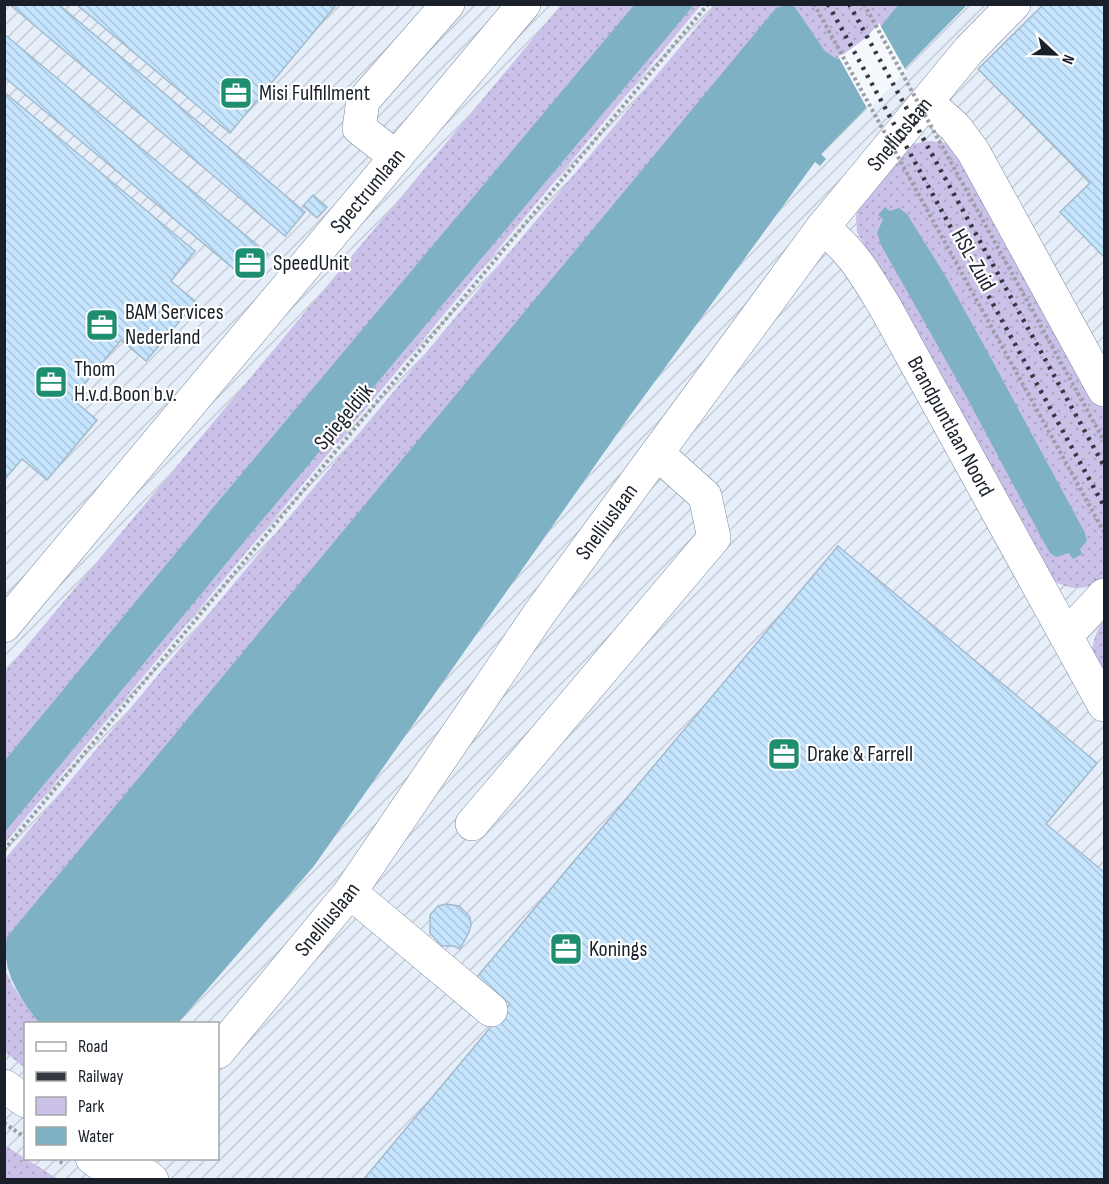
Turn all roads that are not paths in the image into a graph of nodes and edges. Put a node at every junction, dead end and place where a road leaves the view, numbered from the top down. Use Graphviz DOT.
graph roads {
  1 [pos="448,4"];
  2 [pos="524,4"];
  3 [pos="1014,4"];
  4 [pos="927,102"];
  5 [pos="396,157"];
  6 [pos="822,228"];
  7 [pos="1104,390"];
  8 [pos="657,453"];
  9 [pos="1104,595"];
  10 [pos="4,626"];
  11 [pos="1066,636"];
  12 [pos="1104,705"];
  13 [pos="472,824"];
  14 [pos="350,892"];
  15 [pos="491,1010"];
  16 [pos="219,1051"];
  17 [pos="4,1086"];
  18 [pos="24,1100"];
  19 [pos="99,1160"];
  20 [pos="130,1169"];
  1 -- 5 [label="street"];
  2 -- 5 [label="street, Spectrumlaan"];
  3 -- 4 [label="street, Snelliuslaan"];
  4 -- 6 [label="street, Snelliuslaan"];
  4 -- 7 [label="street"];
  5 -- 10 [label="street, Spectrumlaan"];
  6 -- 8 [label="street, Snelliuslaan"];
  6 -- 11 [label="street, Brandpuntlaan Noord"];
  8 -- 13 [label="street"];
  8 -- 14 [label="street, Snelliuslaan"];
  9 -- 11 [label="street"];
  11 -- 12 [label="street, Brandpuntlaan Noord"];
  14 -- 15 [label="street"];
  14 -- 16 [label="street, Snelliuslaan"];
  17 -- 18 [label="street"];
  19 -- 20 [label="street"];
}
